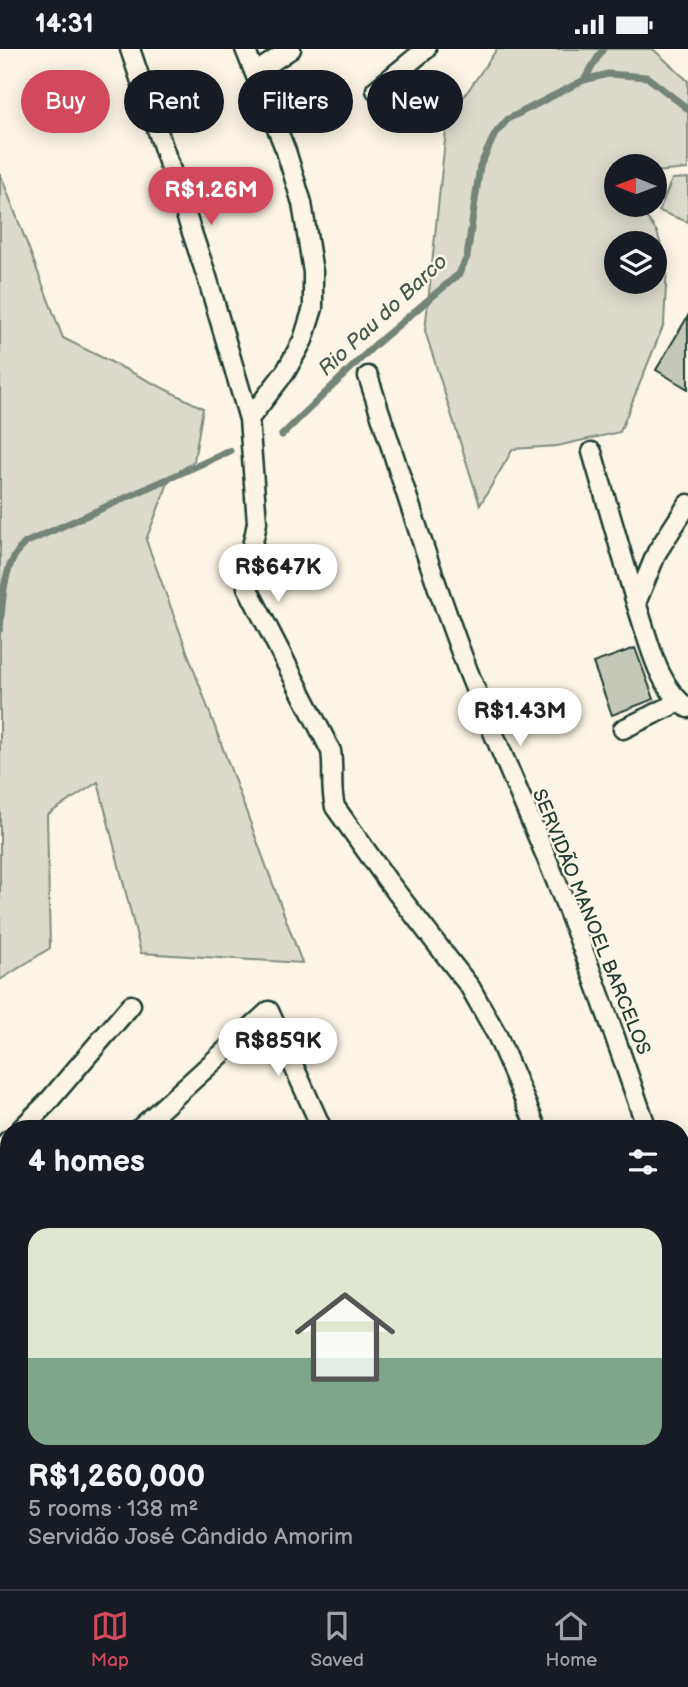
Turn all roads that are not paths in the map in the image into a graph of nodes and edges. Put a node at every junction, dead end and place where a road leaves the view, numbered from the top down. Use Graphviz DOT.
graph roads {
  1 [pos="130,49"];
  2 [pos="246,49"];
  3 [pos="291,49"];
  4 [pos="426,49"];
  5 [pos="255,70"];
  6 [pos="260,70"];
  7 [pos="400,70"];
  8 [pos="279,133"];
  9 [pos="368,376"];
  10 [pos="249,419"];
  11 [pos="592,451"];
  12 [pos="688,504"];
  13 [pos="636,603"];
  14 [pos="683,705"];
  15 [pos="623,729"];
  16 [pos="131,1005"];
  17 [pos="30,1120"];
  18 [pos="149,1120"];
  19 [pos="318,1120"];
  20 [pos="533,1120"];
  21 [pos="644,1120"];
  1 -- 10 [label="street"];
  2 -- 5 [label="street"];
  3 -- 6 [label="street"];
  4 -- 7 [label="street"];
  8 -- 10 [label="street"];
  9 -- 21 [label="street, SERVIDÃO MANOEL BARCELOS"];
  10 -- 20 [label="street"];
  11 -- 13 [label="street"];
  12 -- 13 [label="street"];
  13 -- 14 [label="street"];
  14 -- 15 [label="street"];
  16 -- 17 [label="street"];
  18 -- 19 [label="street"];
}
